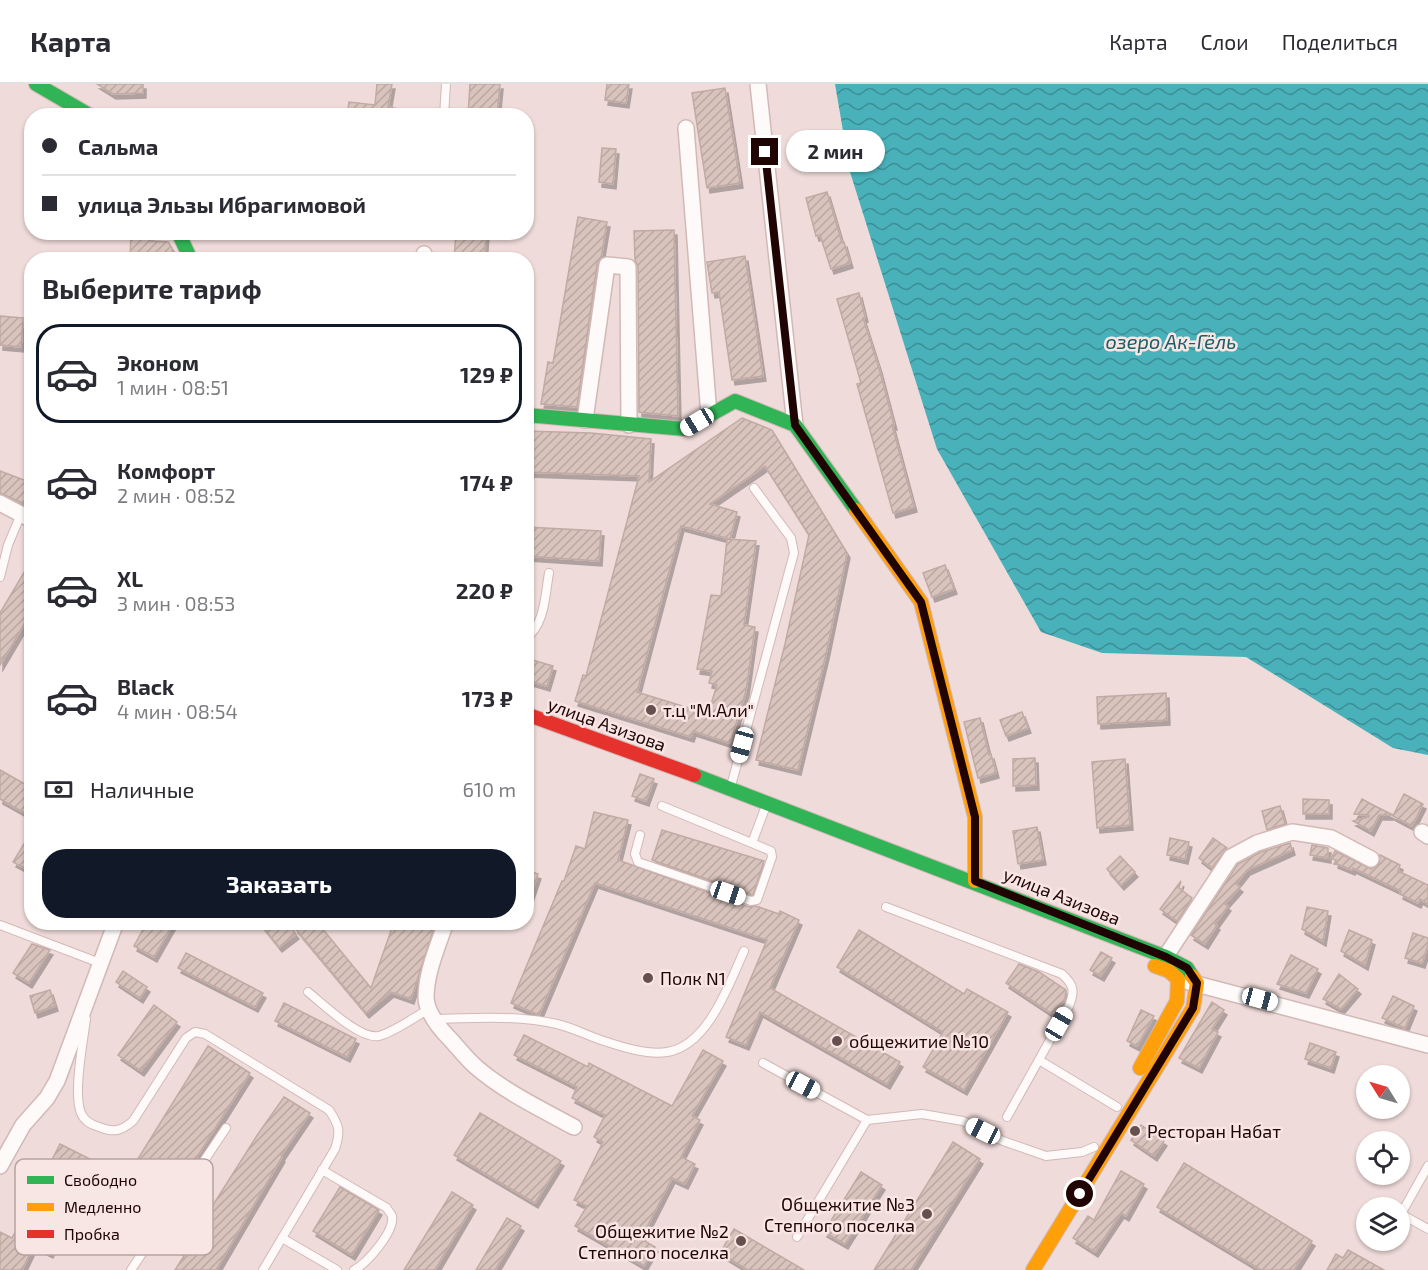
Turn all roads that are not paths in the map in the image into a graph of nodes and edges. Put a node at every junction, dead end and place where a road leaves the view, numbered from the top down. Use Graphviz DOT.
graph roads {
  1 [pos="36,84"];
  2 [pos="57,84"];
  3 [pos="446,84"];
  4 [pos="758,84"];
  5 [pos="86,108"];
  6 [pos="89,108"];
  7 [pos="444,108"];
  8 [pos="686,128"];
  9 [pos="709,415"];
  10 [pos="534,416"];
  11 [pos="585,420"];
  12 [pos="629,425"];
  13 [pos="795,425"];
  14 [pos="754,488"];
  15 [pos="0,503"];
  16 [pos="24,516"];
  17 [pos="24,520"];
  18 [pos="549,573"];
  19 [pos="0,577"];
  20 [pos="534,630"];
  21 [pos="534,717"];
  22 [pos="534,730"];
  23 [pos="731,788"];
  24 [pos="662,806"];
  25 [pos="764,811"];
  26 [pos="640,835"];
  27 [pos="752,843"];
  28 [pos="1371,859"];
  29 [pos="975,881"];
  30 [pos="886,907"];
  31 [pos="0,925"];
  32 [pos="113,930"];
  33 [pos="443,930"];
  34 [pos="744,951"];
  35 [pos="1162,962"];
  36 [pos="100,963"];
  37 [pos="1178,979"];
  38 [pos="1197,983"];
  39 [pos="308,992"];
  40 [pos="89,993"];
  41 [pos="431,1014"];
  42 [pos="1428,1045"];
  43 [pos="1040,1060"];
  44 [pos="763,1063"];
  45 [pos="1117,1107"];
  46 [pos="1007,1117"];
  47 [pos="867,1120"];
  48 [pos="574,1127"];
  49 [pos="226,1128"];
  50 [pos="5,1143"];
  51 [pos="1094,1147"];
  52 [pos="205,1159"];
  53 [pos="0,1166"];
  54 [pos="1428,1166"];
  55 [pos="322,1170"];
  56 [pos="1428,1229"];
  57 [pos="282,1238"];
  58 [pos="797,1238"];
  59 [pos="141,1255"];
  60 [pos="131,1270"];
  61 [pos="263,1270"];
  62 [pos="337,1270"];
  63 [pos="354,1270"];
  64 [pos="1019,1270"];
  65 [pos="1033,1270"];
  1 -- 5 [label="main road"];
  2 -- 6 [label="main road"];
  3 -- 7 [label="lane"];
  4 -- 13 [label="street"];
  8 -- 9 [label="street"];
  9 -- 12 [label="main road"];
  9 -- 13 [label="main road"];
  10 -- 11 [label="main road"];
  11 -- 12 [label="main road"];
  11 -- 12 [label="street"];
  13 -- 29 [label="main road"];
  14 -- 23 [label="lane"];
  15 -- 16 [label="street"];
  17 -- 19 [label="lane"];
  18 -- 20 [label="lane"];
  21 -- 23 [label="main road, улица Азизова"];
  22 -- 25 [label="main road, улица Азизова"];
  23 -- 29 [label="main road, улица Азизова"];
  24 -- 27 [label="lane"];
  25 -- 27 [label="lane"];
  25 -- 35 [label="main road, улица Азизова"];
  26 -- 27 [label="lane"];
  28 -- 35 [label="street"];
  29 -- 35 [label="main road, улица Азизова"];
  30 -- 43 [label="lane"];
  31 -- 36 [label="lane"];
  32 -- 36 [label="street"];
  33 -- 41 [label="street"];
  34 -- 41 [label="lane"];
  35 -- 37 [label="main road, улица Азизова"];
  35 -- 38 [label="main road, улица Азизова"];
  36 -- 40 [label="street"];
  37 -- 38 [label="street"];
  37 -- 45 [label="main road"];
  38 -- 42 [label="street"];
  38 -- 65 [label="main road"];
  39 -- 41 [label="lane"];
  40 -- 50 [label="street"];
  40 -- 55 [label="lane"];
  41 -- 48 [label="street"];
  43 -- 45 [label="lane"];
  43 -- 46 [label="lane"];
  44 -- 47 [label="lane"];
  45 -- 51 [label="main road"];
  47 -- 51 [label="lane"];
  47 -- 58 [label="lane"];
  49 -- 52 [label="lane"];
  50 -- 53 [label="street"];
  51 -- 64 [label="main road"];
  54 -- 56 [label="lane"];
  55 -- 57 [label="lane"];
  55 -- 63 [label="lane"];
  57 -- 61 [label="lane"];
  57 -- 62 [label="lane"];
  59 -- 60 [label="lane"];
}
